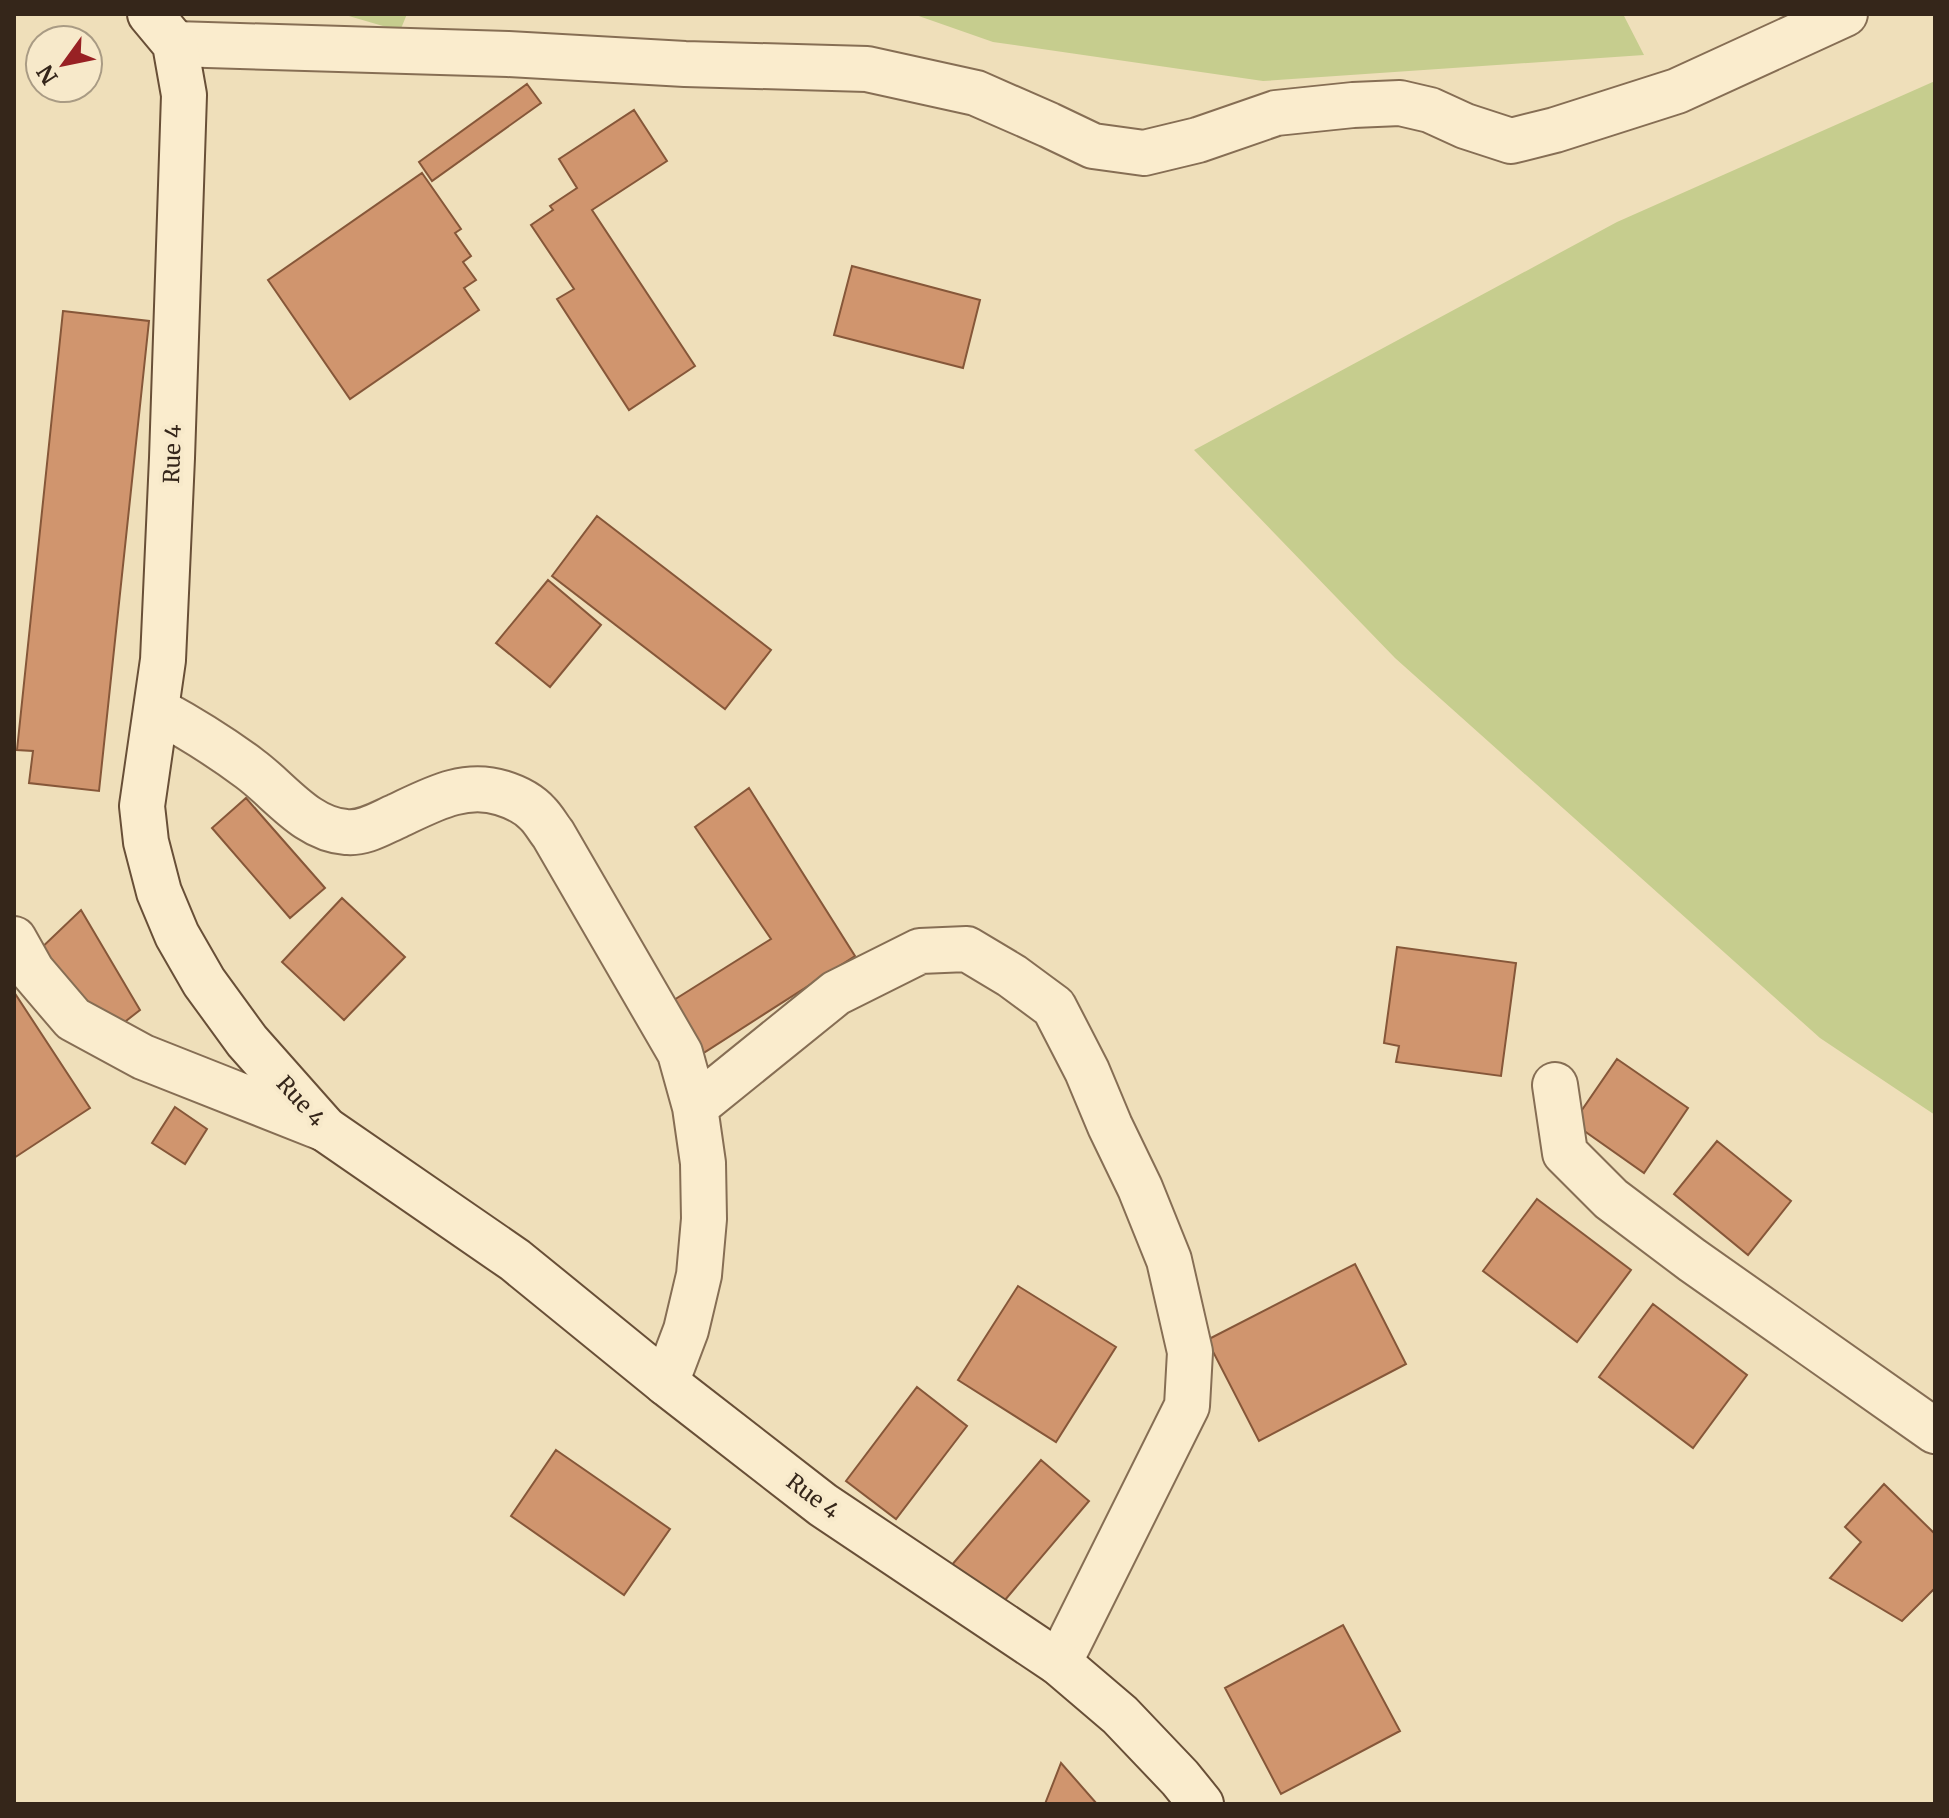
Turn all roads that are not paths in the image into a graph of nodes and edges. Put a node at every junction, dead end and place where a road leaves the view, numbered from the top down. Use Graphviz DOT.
graph roads {
  1 [pos="1845,14"];
  2 [pos="162,29"];
  3 [pos="157,710"];
  4 [pos="14,939"];
  5 [pos="1555,1085"];
  6 [pos="695,1107"];
  7 [pos="325,1129"];
  8 [pos="666,1383"];
  9 [pos="1935,1431"];
  10 [pos="1059,1663"];
  11 [pos="1201,1804"];
  1 -- 2 [label="street"];
  2 -- 3 [label="street, Rue 4"];
  3 -- 6 [label="street"];
  3 -- 7 [label="street, Rue 4"];
  4 -- 7 [label="street"];
  5 -- 9 [label="street"];
  6 -- 8 [label="street"];
  6 -- 10 [label="street"];
  7 -- 8 [label="street, Rue 4"];
  8 -- 10 [label="street, Rue 4"];
  10 -- 11 [label="street, Rue 4"];
}
